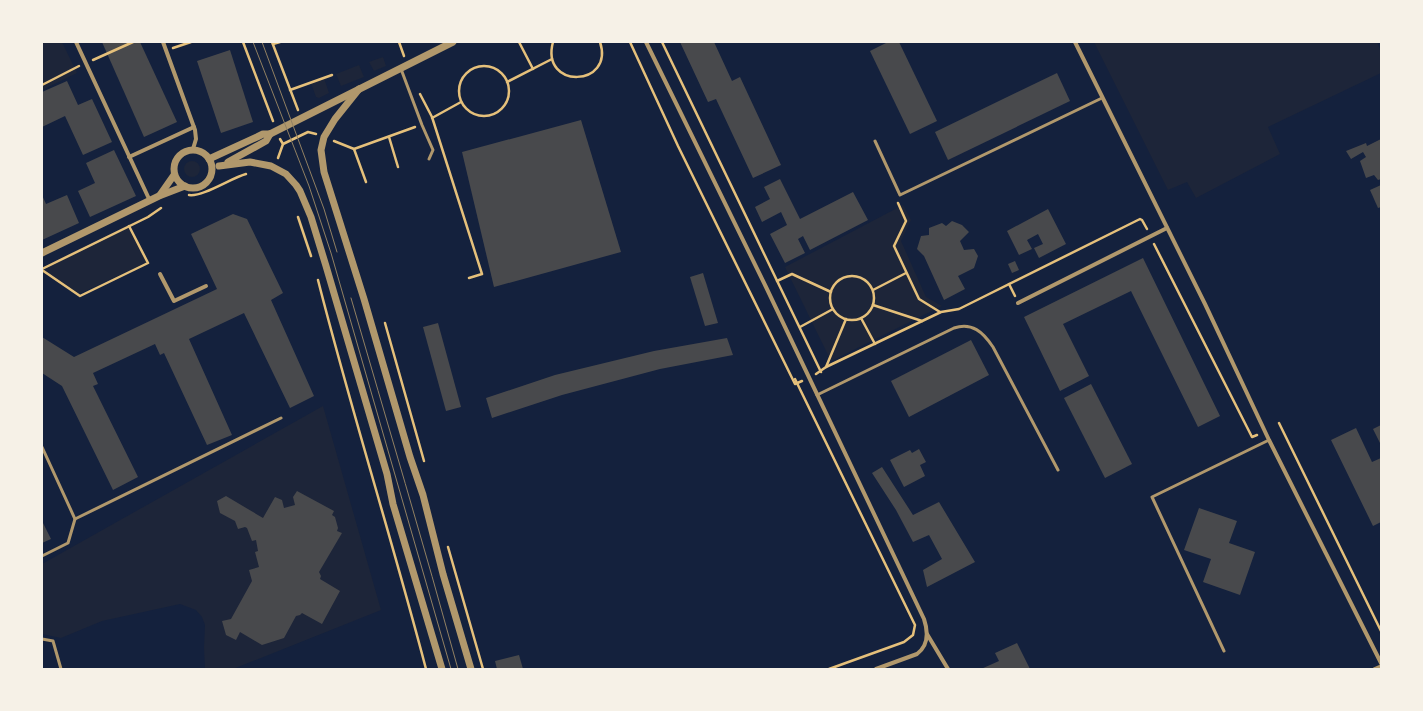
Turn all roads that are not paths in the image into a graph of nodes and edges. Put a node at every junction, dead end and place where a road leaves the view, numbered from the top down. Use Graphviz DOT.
graph roads {
  1 [pos="76,42"];
  2 [pos="163,42"];
  3 [pos="453,42"];
  4 [pos="646,42"];
  5 [pos="1075,42"];
  6 [pos="404,67"];
  7 [pos="360,89"];
  8 [pos="1102,98"];
  9 [pos="194,127"];
  10 [pos="274,133"];
  11 [pos="875,141"];
  12 [pos="194,149"];
  13 [pos="129,157"];
  14 [pos="429,158"];
  15 [pos="209,159"];
  16 [pos="220,166"];
  17 [pos="212,171"];
  18 [pos="174,175"];
  19 [pos="185,186"];
  20 [pos="160,195"];
  21 [pos="150,201"];
  22 [pos="1167,228"];
  23 [pos="42,253"];
  24 [pos="160,274"];
  25 [pos="206,286"];
  26 [pos="1018,303"];
  27 [pos="817,395"];
  28 [pos="281,418"];
  29 [pos="1269,440"];
  30 [pos="42,447"];
  31 [pos="1058,470"];
  32 [pos="75,519"];
  33 [pos="42,556"];
  34 [pos="927,634"];
  35 [pos="42,639"];
  36 [pos="1224,651"];
  37 [pos="1381,664"];
  38 [pos="61,669"];
  39 [pos="442,669"];
  40 [pos="471,669"];
  41 [pos="876,669"];
  42 [pos="948,669"];
  43 [pos="1374,669"];
  1 -- 13 [label="street"];
  2 -- 9 [label="street"];
  3 -- 6 [label="street"];
  4 -- 27 [label="street"];
  5 -- 8 [label="street"];
  6 -- 7 [label="street"];
  6 -- 14 [label="lane"];
  7 -- 10 [label="street"];
  7 -- 40 [label="street"];
  8 -- 11 [label="lane"];
  8 -- 22 [label="street"];
  9 -- 12 [label="street"];
  9 -- 13 [label="street"];
  10 -- 15 [label="street"];
  10 -- 16 [label="street"];
  12 -- 15 [label="street"];
  12 -- 18 [label="street"];
  13 -- 21 [label="street"];
  15 -- 17 [label="street"];
  16 -- 17 [label="street"];
  16 -- 39 [label="street"];
  17 -- 19 [label="street"];
  18 -- 19 [label="street"];
  18 -- 20 [label="street"];
  19 -- 20 [label="street"];
  20 -- 21 [label="street"];
  21 -- 23 [label="street"];
  22 -- 26 [label="street"];
  22 -- 29 [label="street"];
  24 -- 25 [label="street"];
  27 -- 31 [label="lane"];
  27 -- 34 [label="street"];
  28 -- 32 [label="lane"];
  29 -- 36 [label="lane"];
  29 -- 37 [label="street"];
  30 -- 32 [label="lane"];
  32 -- 33 [label="lane"];
  34 -- 41 [label="street"];
  34 -- 42 [label="street"];
  35 -- 38 [label="lane"];
  37 -- 43 [label="lane"];
}
